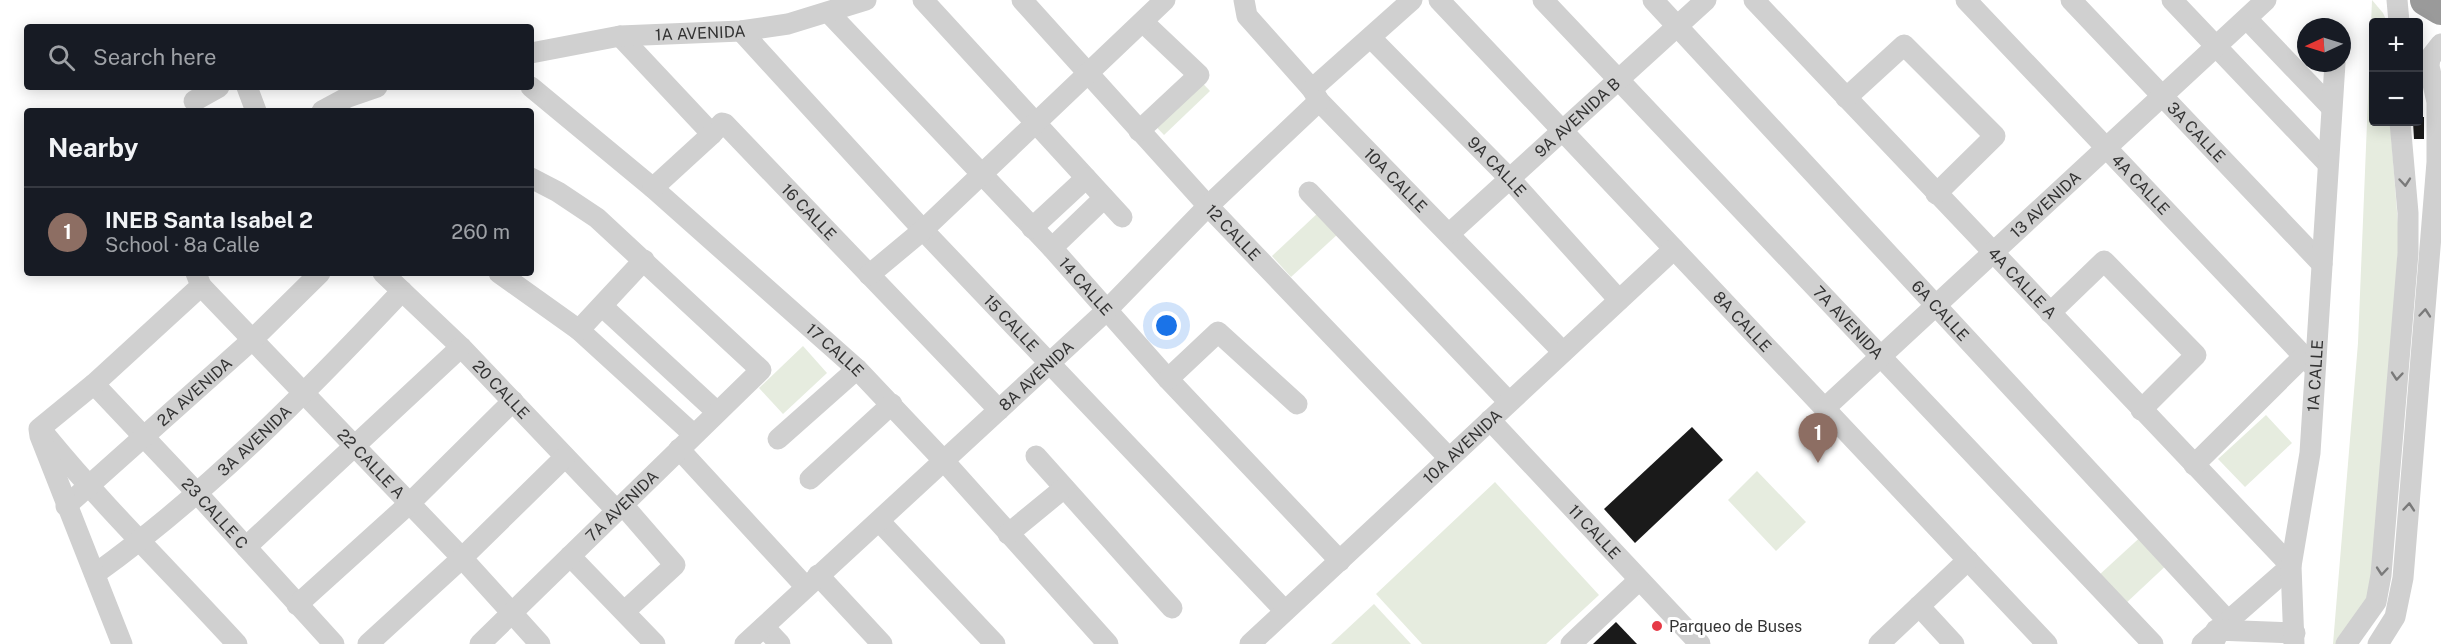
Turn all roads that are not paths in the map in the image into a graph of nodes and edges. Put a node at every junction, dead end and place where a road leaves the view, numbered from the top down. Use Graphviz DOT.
graph roads {
  1 [pos="866,0"];
  2 [pos="923,0"];
  3 [pos="1022,0"];
  4 [pos="1165,0"];
  5 [pos="1244,0"];
  6 [pos="1412,0"];
  7 [pos="1439,0"];
  8 [pos="1543,0"];
  9 [pos="1653,0"];
  10 [pos="1706,0"];
  11 [pos="1754,0"];
  12 [pos="1966,0"];
  13 [pos="2071,0"];
  14 [pos="2172,0"];
  15 [pos="2266,0"];
  16 [pos="2397,0"];
  17 [pos="2426,0"];
  18 [pos="2441,9"];
  19 [pos="829,13"];
  20 [pos="2399,18"];
  21 [pos="2247,19"];
  22 [pos="1143,22"];
  23 [pos="1676,26"];
  24 [pos="741,31"];
  25 [pos="620,36"];
  26 [pos="1371,38"];
  27 [pos="2441,44"];
  28 [pos="2217,48"];
  29 [pos="534,52"];
  30 [pos="2334,72"];
  31 [pos="1088,75"];
  32 [pos="1618,80"];
  33 [pos="214,90"];
  34 [pos="249,90"];
  35 [pos="368,90"];
  36 [pos="534,90"];
  37 [pos="1316,95"];
  38 [pos="2162,97"];
  39 [pos="1846,98"];
  40 [pos="194,101"];
  41 [pos="2428,102"];
  42 [pos="2331,107"];
  43 [pos="255,108"];
  44 [pos="328,108"];
  45 [pos="1035,124"];
  46 [pos="2400,126"];
  47 [pos="1139,131"];
  48 [pos="1563,131"];
  49 [pos="712,134"];
  50 [pos="2437,147"];
  51 [pos="2402,148"];
  52 [pos="2108,149"];
  53 [pos="2328,164"];
  54 [pos="982,173"];
  55 [pos="1086,178"];
  56 [pos="1510,179"];
  57 [pos="534,180"];
  58 [pos="652,188"];
  59 [pos="1309,192"];
  60 [pos="1936,194"];
  61 [pos="1104,198"];
  62 [pos="1208,206"];
  63 [pos="1122,217"];
  64 [pos="1032,228"];
  65 [pos="923,230"];
  66 [pos="1450,233"];
  67 [pos="1052,248"];
  68 [pos="1674,249"];
  69 [pos="1994,255"];
  70 [pos="644,260"];
  71 [pos="2322,264"];
  72 [pos="869,275"];
  73 [pos="317,276"];
  74 [pos="386,276"];
  75 [pos="503,276"];
  76 [pos="198,279"];
  77 [pos="402,291"];
  78 [pos="1619,300"];
  79 [pos="1935,306"];
  80 [pos="603,307"];
  81 [pos="1106,311"];
  82 [pos="2049,313"];
  83 [pos="579,330"];
  84 [pos="252,340"];
  85 [pos="460,348"];
  86 [pos="1563,352"];
  87 [pos="1881,356"];
  88 [pos="1050,362"];
  89 [pos="2309,362"];
  90 [pos="857,369"];
  91 [pos="1168,379"];
  92 [pos="94,384"];
  93 [pos="305,394"];
  94 [pos="513,401"];
  95 [pos="1509,402"];
  96 [pos="892,404"];
  97 [pos="1297,404"];
  98 [pos="1825,408"];
  99 [pos="999,410"];
  100 [pos="2141,410"];
  101 [pos="717,412"];
  102 [pos="1490,420"];
  103 [pos="40,432"];
  104 [pos="693,434"];
  105 [pos="143,438"];
  106 [pos="778,439"];
  107 [pos="355,448"];
  108 [pos="678,449"];
  109 [pos="1036,456"];
  110 [pos="565,457"];
  111 [pos="1449,458"];
  112 [pos="944,461"];
  113 [pos="2194,465"];
  114 [pos="810,478"];
  115 [pos="88,488"];
  116 [pos="1064,488"];
  117 [pos="196,492"];
  118 [pos="410,503"];
  119 [pos="66,506"];
  120 [pos="620,508"];
  121 [pos="880,522"];
  122 [pos="1008,534"];
  123 [pos="142,541"];
  124 [pos="246,547"];
  125 [pos="570,556"];
  126 [pos="462,558"];
  127 [pos="1968,560"];
  128 [pos="1340,561"];
  129 [pos="2291,566"];
  130 [pos="95,574"];
  131 [pos="812,581"];
  132 [pos="1638,581"];
  133 [pos="297,605"];
  134 [pos="1919,606"];
  135 [pos="1172,608"];
  136 [pos="625,611"];
  137 [pos="1285,611"];
  138 [pos="512,614"];
  139 [pos="764,627"];
  140 [pos="2215,635"];
  141 [pos="2294,639"];
  142 [pos="122,644"];
  143 [pos="237,644"];
  144 [pos="334,644"];
  145 [pos="368,644"];
  146 [pos="480,644"];
  147 [pos="540,644"];
  148 [pos="655,644"];
  149 [pos="746,644"];
  150 [pos="780,644"];
  151 [pos="882,644"];
  152 [pos="995,644"];
  153 [pos="1108,644"];
  154 [pos="1250,644"];
  155 [pos="1571,644"];
  156 [pos="1700,644"];
  157 [pos="1879,644"];
  158 [pos="1954,644"];
  159 [pos="2047,644"];
  160 [pos="2153,644"];
  161 [pos="2346,644"];
  162 [pos="2378,644"];
  1 -- 19 [label="street, 1A AVENIDA"];
  2 -- 45 [label="street"];
  3 -- 31 [label="street, 12 CALLE"];
  4 -- 22 [label="street"];
  5 -- 37 [label="street, 10A CALLE"];
  6 -- 26 [label="street, 8A AVENIDA"];
  7 -- 48 [label="street, 8A CALLE"];
  8 -- 32 [label="street, 7A AVENIDA"];
  9 -- 23 [label="street, 6A CALLE"];
  10 -- 23 [label="street, 9A AVENIDA B"];
  11 -- 39 [label="street, 4A CALLE A"];
  12 -- 52 [label="street, 4A CALLE"];
  13 -- 38 [label="street, 3A CALLE"];
  14 -- 28 [label="street"];
  15 -- 21 [label="street, 13 AVENIDA"];
  16 -- 20 [label="street"];
  17 -- 18 [label="highway"];
  19 -- 24 [label="street, 1A AVENIDA"];
  19 -- 54 [label="street, 14 CALLE"];
  21 -- 28 [label="street, 13 AVENIDA"];
  21 -- 42 [label="street"];
  22 -- 31 [label="street"];
  22 -- 47 [label="street"];
  23 -- 32 [label="street, 9A AVENIDA B"];
  23 -- 79 [label="street, 6A CALLE"];
  24 -- 25 [label="street, 1A AVENIDA"];
  24 -- 65 [label="street, 15 CALLE"];
  25 -- 29 [label="street, 1A AVENIDA"];
  25 -- 49 [label="street"];
  26 -- 37 [label="street, 8A AVENIDA"];
  26 -- 56 [label="street, 9A CALLE"];
  27 -- 41 [label="street"];
  28 -- 38 [label="street, 13 AVENIDA"];
  28 -- 53 [label="street"];
  30 -- 42 [label="street, 1A CALLE"];
  31 -- 45 [label="street"];
  31 -- 47 [label="street, 12 CALLE"];
  32 -- 48 [label="street, 9A AVENIDA B"];
  32 -- 87 [label="street, 7A AVENIDA"];
  33 -- 40 [label="street"];
  34 -- 43 [label="street"];
  35 -- 44 [label="street"];
  36 -- 58 [label="street, 17 CALLE"];
  37 -- 62 [label="street, 8A AVENIDA"];
  37 -- 66 [label="street, 10A CALLE"];
  38 -- 52 [label="street, 13 AVENIDA"];
  38 -- 71 [label="street, 3A CALLE"];
  39 -- 60 [label="street, 4A CALLE A"];
  39 -- 60 [label="street"];
  41 -- 50 [label="street"];
  42 -- 53 [label="street, 1A CALLE"];
  45 -- 54 [label="street"];
  45 -- 55 [label="street"];
  46 -- 51 [label="street"];
  47 -- 62 [label="street, 12 CALLE"];
  48 -- 56 [label="street, 9A AVENIDA B"];
  48 -- 68 [label="street, 8A CALLE"];
  49 -- 58 [label="street"];
  49 -- 72 [label="street, 16 CALLE"];
  50 -- 51 [label="street"];
  162 -- 50 [label="street, one-way"];
  51 -- 161 [label="street, one-way"];
  52 -- 69 [label="street, 13 AVENIDA"];
  52 -- 89 [label="street, 4A CALLE"];
  53 -- 71 [label="street, 1A CALLE"];
  54 -- 64 [label="street, 14 CALLE"];
  54 -- 65 [label="street"];
  55 -- 61 [label="street"];
  55 -- 64 [label="street"];
  56 -- 66 [label="street, 9A AVENIDA B"];
  56 -- 78 [label="street, 9A CALLE"];
  57 -- 70 [label="street"];
  58 -- 90 [label="street, 17 CALLE"];
  59 -- 95 [label="street"];
  60 -- 69 [label="street, 4A CALLE A"];
  61 -- 63 [label="street"];
  61 -- 67 [label="street"];
  62 -- 81 [label="street, 8A AVENIDA"];
  62 -- 111 [label="street, 12 CALLE"];
  64 -- 67 [label="street, 14 CALLE"];
  65 -- 72 [label="street"];
  65 -- 88 [label="street, 15 CALLE"];
  66 -- 86 [label="street, 10A CALLE"];
  67 -- 81 [label="street, 14 CALLE"];
  68 -- 78 [label="street, 10A AVENIDA"];
  68 -- 98 [label="street, 8A CALLE"];
  69 -- 79 [label="street, 13 AVENIDA"];
  69 -- 82 [label="street, 4A CALLE A"];
  70 -- 80 [label="street"];
  70 -- 101 [label="street, 7A AVENIDA"];
  71 -- 89 [label="street, 1A CALLE"];
  72 -- 99 [label="street, 16 CALLE"];
  73 -- 84 [label="street, 2A AVENIDA"];
  74 -- 77 [label="street, 20 CALLE"];
  75 -- 83 [label="street"];
  76 -- 84 [label="street, 22 CALLE A"];
  76 -- 92 [label="street"];
  77 -- 85 [label="street, 20 CALLE"];
  77 -- 93 [label="street, 3A AVENIDA"];
  78 -- 86 [label="street, 10A AVENIDA"];
  79 -- 87 [label="street, 13 AVENIDA"];
  79 -- 140 [label="street, 6A CALLE"];
  80 -- 83 [label="street"];
  80 -- 101 [label="street"];
  81 -- 88 [label="street, 8A AVENIDA"];
  81 -- 91 [label="street, 14 CALLE"];
  82 -- 100 [label="street, 4A CALLE A"];
  82 -- 100 [label="street"];
  83 -- 104 [label="street"];
  84 -- 93 [label="street, 22 CALLE A"];
  84 -- 105 [label="street, 2A AVENIDA"];
  85 -- 94 [label="street, 20 CALLE"];
  85 -- 107 [label="street"];
  86 -- 95 [label="street, 10A AVENIDA"];
  87 -- 98 [label="street, 13 AVENIDA"];
  87 -- 160 [label="street, 7A AVENIDA"];
  88 -- 99 [label="street, 8A AVENIDA"];
  88 -- 137 [label="street, 15 CALLE"];
  89 -- 113 [label="street"];
  89 -- 129 [label="street, 1A CALLE"];
  90 -- 96 [label="street, 17 CALLE"];
  90 -- 106 [label="street"];
  91 -- 97 [label="street"];
  91 -- 128 [label="street, 14 CALLE"];
  92 -- 103 [label="street"];
  92 -- 105 [label="street, 23 CALLE C"];
  93 -- 107 [label="street, 22 CALLE A"];
  93 -- 117 [label="street, 3A AVENIDA"];
  94 -- 110 [label="street, 20 CALLE"];
  94 -- 118 [label="street"];
  95 -- 102 [label="street, 10A AVENIDA"];
  96 -- 112 [label="street, 17 CALLE"];
  96 -- 114 [label="street"];
  98 -- 127 [label="street, 8A CALLE"];
  99 -- 112 [label="street, 8A AVENIDA"];
  100 -- 113 [label="street, 4A CALLE A"];
  101 -- 104 [label="street, 7A AVENIDA"];
  102 -- 111 [label="street, 10A AVENIDA"];
  102 -- 132 [label="street, 11 CALLE"];
  103 -- 115 [label="street"];
  103 -- 119 [label="street"];
  104 -- 108 [label="street, 7A AVENIDA"];
  105 -- 115 [label="street, 2A AVENIDA"];
  105 -- 117 [label="street, 23 CALLE C"];
  107 -- 118 [label="street, 22 CALLE A"];
  107 -- 124 [label="street"];
  108 -- 120 [label="street, 7A AVENIDA"];
  108 -- 131 [label="street"];
  109 -- 116 [label="street"];
  110 -- 120 [label="street, 20 CALLE"];
  110 -- 126 [label="street"];
  111 -- 128 [label="street, 10A AVENIDA"];
  112 -- 121 [label="street, 8A AVENIDA"];
  112 -- 122 [label="street, 17 CALLE"];
  113 -- 129 [label="street, 4A CALLE A"];
  115 -- 119 [label="street, 2A AVENIDA"];
  115 -- 123 [label="street"];
  116 -- 122 [label="street"];
  116 -- 135 [label="street"];
  117 -- 123 [label="street, 3A AVENIDA"];
  117 -- 124 [label="street, 23 CALLE C"];
  118 -- 126 [label="street, 22 CALLE A"];
  118 -- 133 [label="street"];
  119 -- 130 [label="street"];
  120 -- 125 [label="street, 7A AVENIDA"];
  120 -- 136 [label="street, 20 CALLE"];
  121 -- 131 [label="street, 8A AVENIDA"];
  121 -- 152 [label="street"];
  122 -- 153 [label="street, 17 CALLE"];
  123 -- 130 [label="street, 3A AVENIDA"];
  123 -- 143 [label="street"];
  124 -- 133 [label="street, 23 CALLE C"];
  125 -- 136 [label="street"];
  125 -- 138 [label="street, 7A AVENIDA"];
  126 -- 138 [label="street, 22 CALLE A"];
  126 -- 145 [label="street"];
  127 -- 134 [label="street"];
  127 -- 159 [label="street, 8A CALLE"];
  128 -- 137 [label="street, 10A AVENIDA"];
  129 -- 140 [label="street"];
  129 -- 141 [label="street, 1A CALLE"];
  130 -- 142 [label="street"];
  131 -- 139 [label="street, 8A AVENIDA"];
  131 -- 151 [label="street"];
  132 -- 155 [label="street"];
  132 -- 156 [label="street, 11 CALLE"];
  133 -- 144 [label="street, 23 CALLE C"];
  134 -- 157 [label="street"];
  134 -- 158 [label="street"];
  136 -- 148 [label="street"];
  137 -- 154 [label="street, 10A AVENIDA"];
  138 -- 146 [label="street, 7A AVENIDA"];
  138 -- 147 [label="street, 22 CALLE A"];
  139 -- 149 [label="street, 8A AVENIDA"];
  139 -- 150 [label="street"];
  140 -- 141 [label="street"];
}
